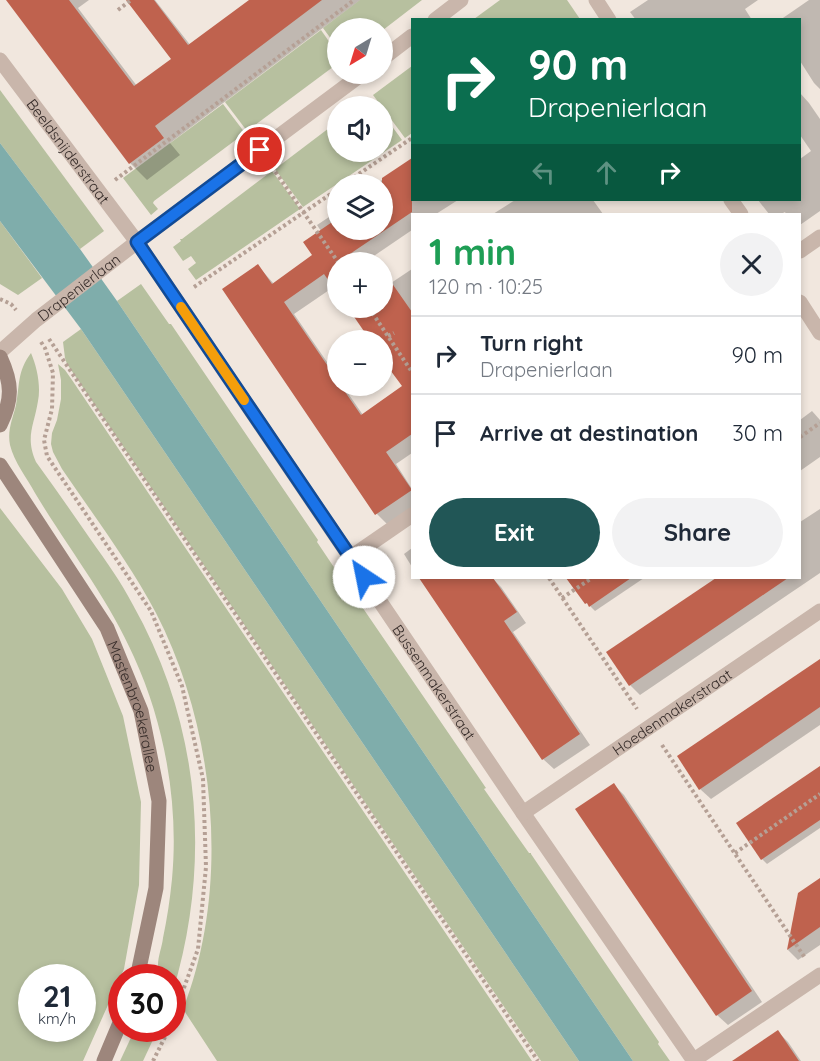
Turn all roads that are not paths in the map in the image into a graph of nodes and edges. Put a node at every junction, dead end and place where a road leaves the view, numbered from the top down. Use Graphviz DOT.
graph roads {
  1 [pos="461,0"];
  2 [pos="596,0"];
  3 [pos="438,18"];
  4 [pos="608,18"];
  5 [pos="411,37"];
  6 [pos="393,50"];
  7 [pos="0,60"];
  8 [pos="349,84"];
  9 [pos="820,237"];
  10 [pos="137,242"];
  11 [pos="801,250"];
  12 [pos="801,304"];
  13 [pos="820,333"];
  14 [pos="0,352"];
  15 [pos="0,357"];
  16 [pos="0,425"];
  17 [pos="0,465"];
  18 [pos="411,516"];
  19 [pos="351,557"];
  20 [pos="820,611"];
  21 [pos="523,813"];
  22 [pos="140,964"];
  23 [pos="819,976"];
  24 [pos="112,1042"];
  25 [pos="104,1061"];
  26 [pos="694,1061"];
  1 -- 3 [label="street"];
  2 -- 4 [label="street"];
  5 -- 6 [label="street"];
  7 -- 10 [label="street, Beeldsnijderstraat"];
  8 -- 10 [label="street, Drapenierlaan"];
  9 -- 11 [label="street"];
  10 -- 14 [label="street, Drapenierlaan"];
  10 -- 19 [label="street, Bussenmakerstraat"];
  12 -- 13 [label="street"];
  15 -- 16 [label="main road"];
  17 -- 22 [label="main road, Mastenbroekerallee"];
  18 -- 19 [label="street"];
  19 -- 21 [label="street, Bussenmakerstraat"];
  20 -- 21 [label="street, Hoedenmakerstraat"];
  21 -- 26 [label="street, Bussenmakerstraat"];
  23 -- 26 [label="street"];
  24 -- 25 [label="main road"];
}
